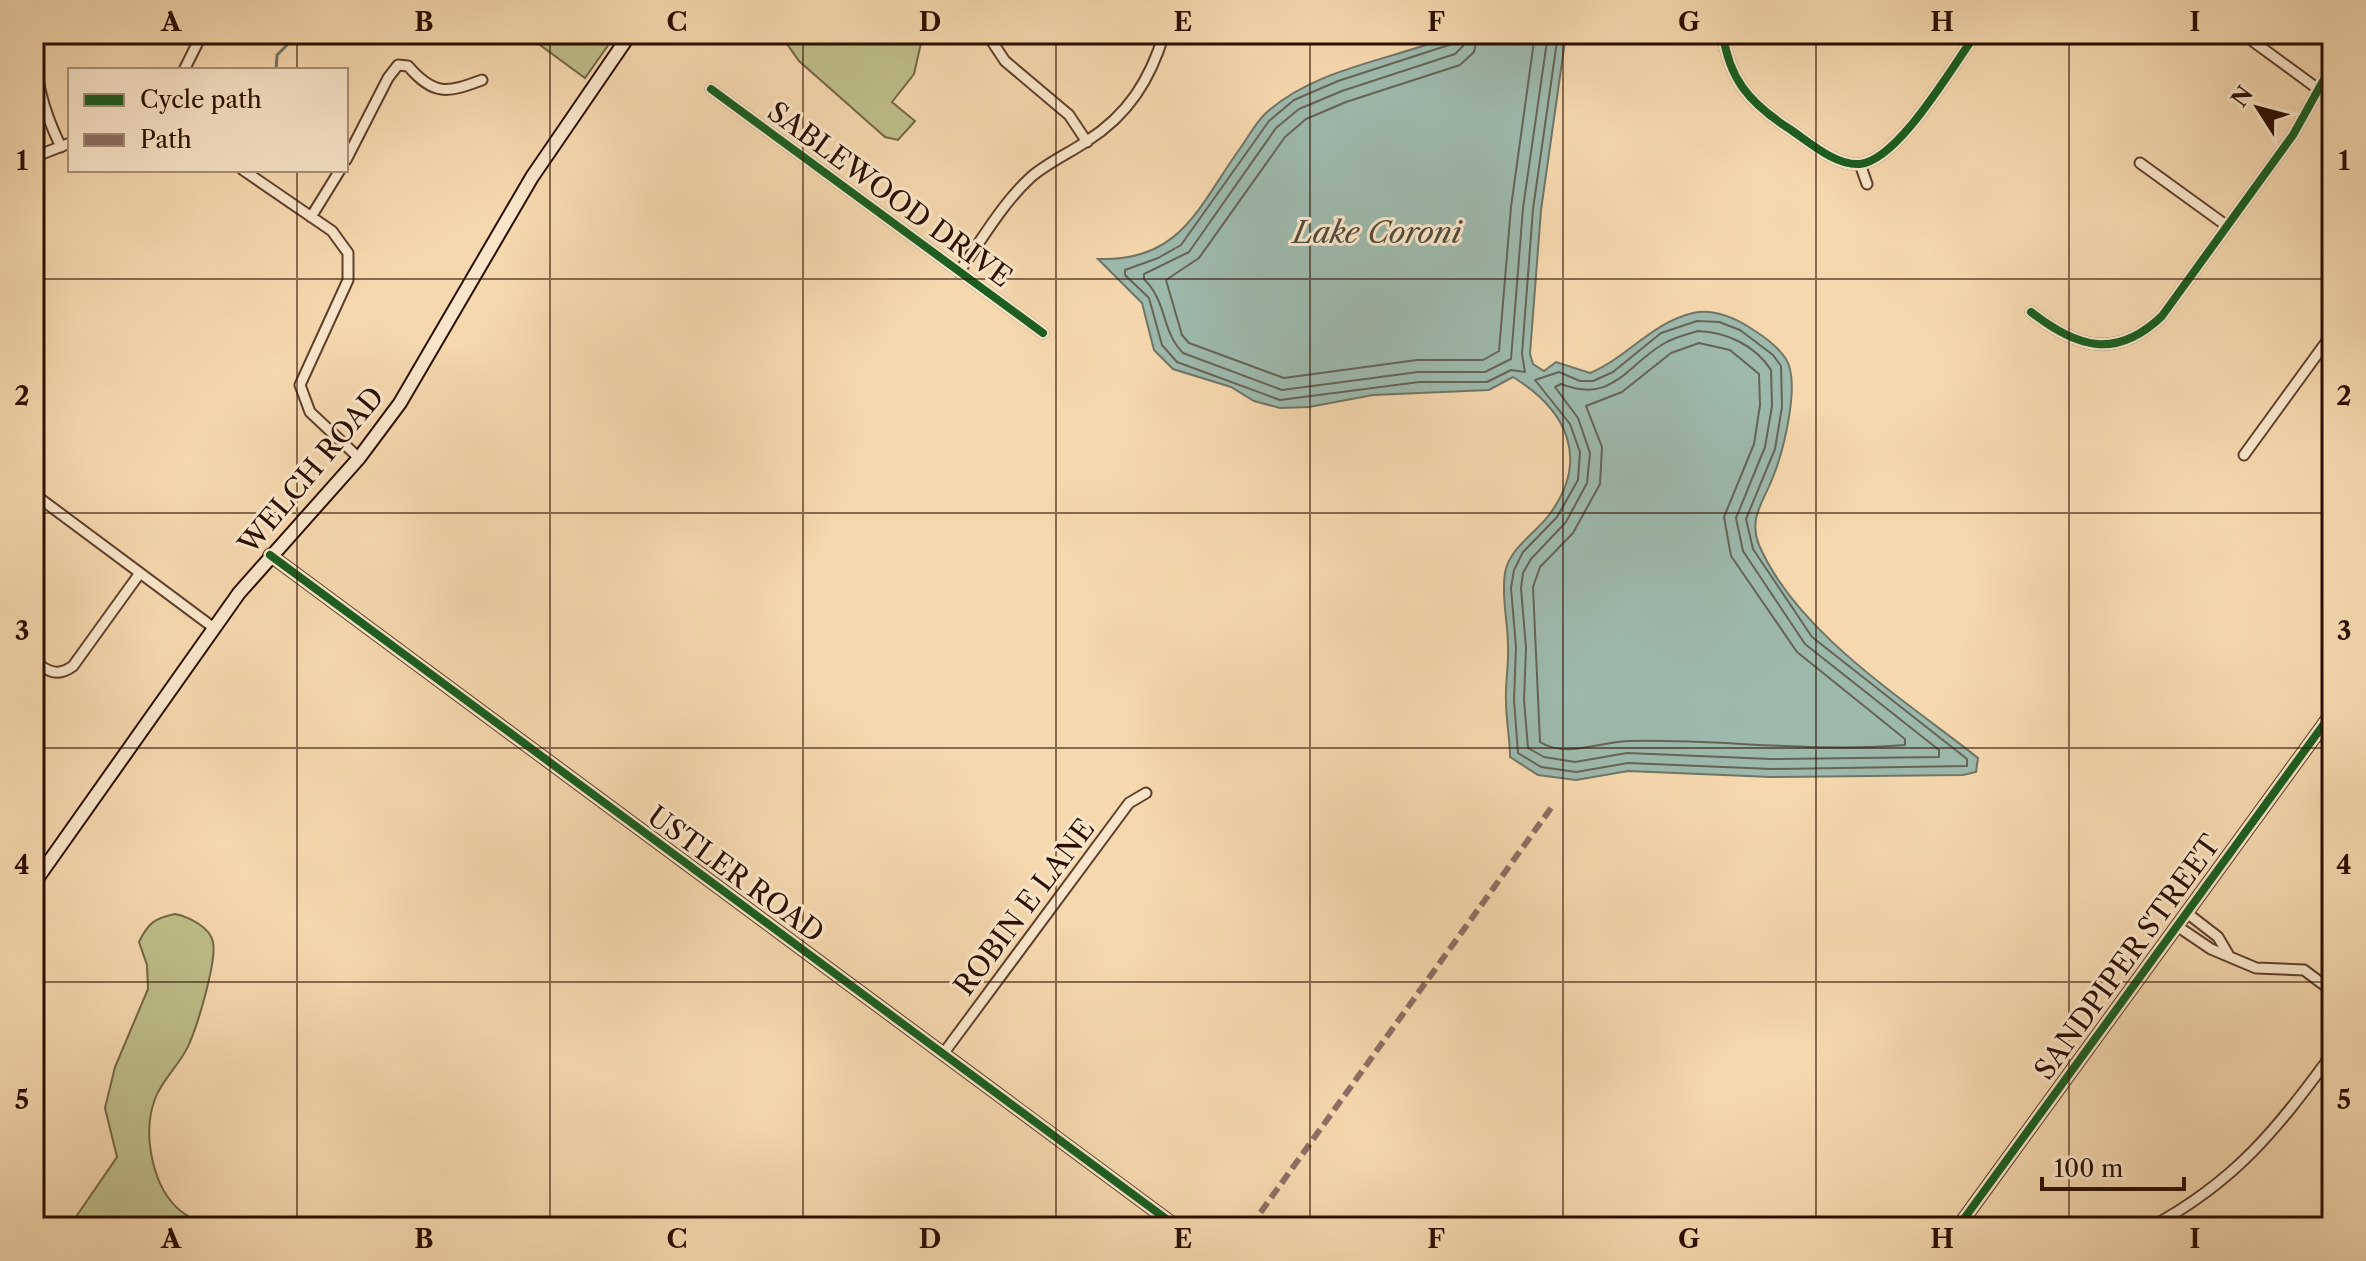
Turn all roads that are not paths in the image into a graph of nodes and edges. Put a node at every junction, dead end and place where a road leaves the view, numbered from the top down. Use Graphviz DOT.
graph roads {
  1 [pos="39,34"];
  2 [pos="202,34"];
  3 [pos="630,34"];
  4 [pos="987,34"];
  5 [pos="1164,34"];
  6 [pos="1723,34"];
  7 [pos="1976,34"];
  8 [pos="2243,34"];
  9 [pos="2332,65"];
  10 [pos="185,68"];
  11 [pos="482,80"];
  12 [pos="711,89"];
  13 [pos="2318,89"];
  14 [pos="1087,142"];
  15 [pos="66,145"];
  16 [pos="348,156"];
  17 [pos="34,157"];
  18 [pos="2140,163"];
  19 [pos="1860,164"];
  20 [pos="246,172"];
  21 [pos="339,172"];
  22 [pos="1867,184"];
  23 [pos="311,217"];
  24 [pos="2227,226"];
  25 [pos="959,272"];
  26 [pos="2031,312"];
  27 [pos="1043,333"];
  28 [pos="2332,334"];
  29 [pos="2244,455"];
  30 [pos="359,458"];
  31 [pos="34,494"];
  32 [pos="270,555"];
  33 [pos="140,573"];
  34 [pos="214,628"];
  35 [pos="34,661"];
  36 [pos="2332,713"];
  37 [pos="1146,793"];
  38 [pos="34,883"];
  39 [pos="2187,913"];
  40 [pos="2177,926"];
  41 [pos="2228,954"];
  42 [pos="2332,991"];
  43 [pos="943,1054"];
  44 [pos="2332,1054"];
  45 [pos="1177,1227"];
  46 [pos="1958,1227"];
  47 [pos="2151,1227"];
  1 -- 15 [label="street"];
  2 -- 10 [label="street"];
  3 -- 30 [label="main road, WELCH ROAD"];
  4 -- 14 [label="street"];
  5 -- 14 [label="street"];
  6 -- 19 [label="street"];
  7 -- 19 [label="street"];
  8 -- 13 [label="street"];
  9 -- 13 [label="street"];
  11 -- 16 [label="street"];
  12 -- 25 [label="street, SABLEWOOD DRIVE"];
  13 -- 24 [label="street"];
  14 -- 25 [label="street"];
  15 -- 17 [label="street"];
  18 -- 24 [label="street"];
  19 -- 22 [label="street"];
  20 -- 23 [label="street"];
  21 -- 23 [label="street"];
  23 -- 30 [label="street"];
  24 -- 26 [label="street"];
  25 -- 27 [label="street, SABLEWOOD DRIVE"];
  28 -- 29 [label="street"];
  30 -- 32 [label="main road, WELCH ROAD"];
  31 -- 33 [label="street"];
  32 -- 34 [label="main road, WELCH ROAD"];
  32 -- 43 [label="street, USTLER ROAD"];
  33 -- 34 [label="street"];
  33 -- 35 [label="street"];
  34 -- 38 [label="main road, WELCH ROAD"];
  36 -- 39 [label="street, SANDPIPER STREET"];
  37 -- 43 [label="street, ROBIN E LANE"];
  39 -- 40 [label="street, SANDPIPER STREET"];
  39 -- 41 [label="street"];
  40 -- 41 [label="street"];
  40 -- 46 [label="street, SANDPIPER STREET"];
  41 -- 42 [label="street"];
  43 -- 45 [label="street, USTLER ROAD"];
  44 -- 47 [label="street"];
}
